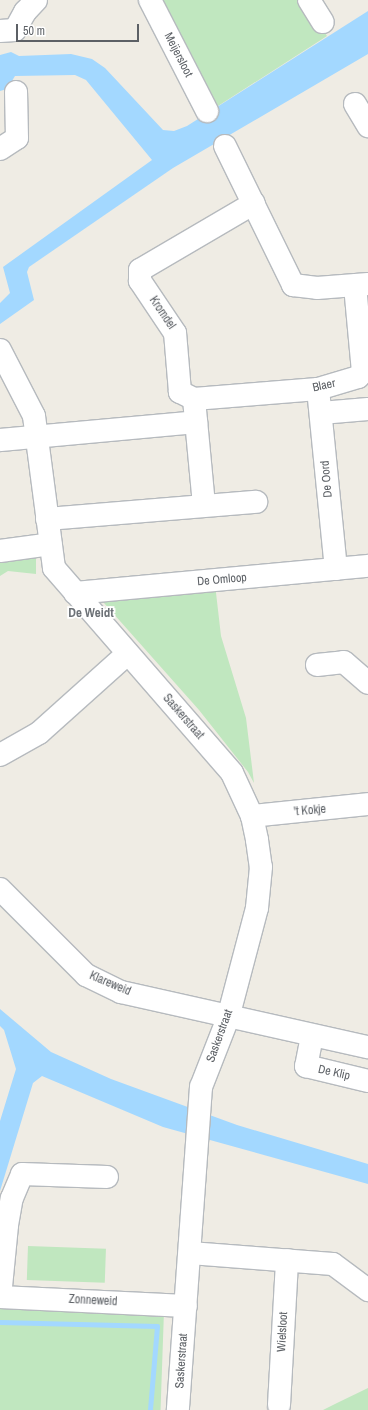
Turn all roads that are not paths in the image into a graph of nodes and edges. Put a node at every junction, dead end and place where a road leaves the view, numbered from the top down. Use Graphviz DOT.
graph roads {
  1 [pos="36,0"];
  2 [pos="150,0"];
  3 [pos="309,0"];
  4 [pos="323,22"];
  5 [pos="0,31"];
  6 [pos="16,92"];
  7 [pos="355,104"];
  8 [pos="207,111"];
  9 [pos="368,126"];
  10 [pos="225,146"];
  11 [pos="0,149"];
  12 [pos="254,203"];
  13 [pos="362,284"];
  14 [pos="0,350"];
  15 [pos="318,389"];
  16 [pos="194,399"];
  17 [pos="368,409"];
  18 [pos="321,413"];
  19 [pos="196,422"];
  20 [pos="36,437"];
  21 [pos="0,440"];
  22 [pos="256,502"];
  23 [pos="204,505"];
  24 [pos="47,519"];
  25 [pos="50,544"];
  26 [pos="0,551"];
  27 [pos="368,566"];
  28 [pos="336,569"];
  29 [pos="75,593"];
  30 [pos="127,654"];
  31 [pos="318,665"];
  32 [pos="368,683"];
  33 [pos="0,755"];
  34 [pos="368,804"];
  35 [pos="252,816"];
  36 [pos="0,889"];
  37 [pos="228,1018"];
  38 [pos="312,1036"];
  39 [pos="368,1047"];
  40 [pos="368,1081"];
  41 [pos="107,1177"];
  42 [pos="190,1253"];
  43 [pos="287,1260"];
  44 [pos="368,1290"];
  45 [pos="0,1297"];
  46 [pos="186,1306"];
  47 [pos="279,1404"];
  48 [pos="178,1410"];
  1 -- 5 [label="street"];
  2 -- 8 [label="street, Meijersloot"];
  3 -- 4 [label="street"];
  6 -- 11 [label="street"];
  7 -- 9 [label="street"];
  10 -- 12 [label="street"];
  12 -- 13 [label="street"];
  12 -- 16 [label="street, Kromdel"];
  13 -- 15 [label="street, Blaer"];
  14 -- 20 [label="street, Saskerstraat"];
  15 -- 16 [label="street, Blaer"];
  15 -- 18 [label="street, De Oord"];
  16 -- 19 [label="street"];
  17 -- 18 [label="street"];
  18 -- 28 [label="street, De Oord"];
  19 -- 20 [label="street"];
  19 -- 23 [label="street"];
  20 -- 21 [label="street"];
  20 -- 24 [label="street, Saskerstraat"];
  22 -- 23 [label="street"];
  23 -- 24 [label="street"];
  24 -- 25 [label="street, Saskerstraat"];
  25 -- 26 [label="street"];
  25 -- 29 [label="street, Saskerstraat"];
  27 -- 28 [label="street, De Omloop"];
  28 -- 29 [label="street, De Omloop"];
  29 -- 30 [label="street, Saskerstraat"];
  30 -- 33 [label="street"];
  30 -- 35 [label="street, Saskerstraat"];
  31 -- 32 [label="street"];
  34 -- 35 [label="street, 't Kokje"];
  35 -- 37 [label="street, Saskerstraat"];
  36 -- 37 [label="street, Klareweid"];
  37 -- 38 [label="street"];
  37 -- 42 [label="street, Saskerstraat"];
  38 -- 39 [label="street"];
  38 -- 40 [label="street, De Klip"];
  41 -- 45 [label="street"];
  42 -- 43 [label="street"];
  42 -- 46 [label="street, Saskerstraat"];
  43 -- 44 [label="street"];
  43 -- 47 [label="street, Wielsloot"];
  45 -- 46 [label="street, Zonneweid"];
  46 -- 48 [label="street, Saskerstraat"];
}
